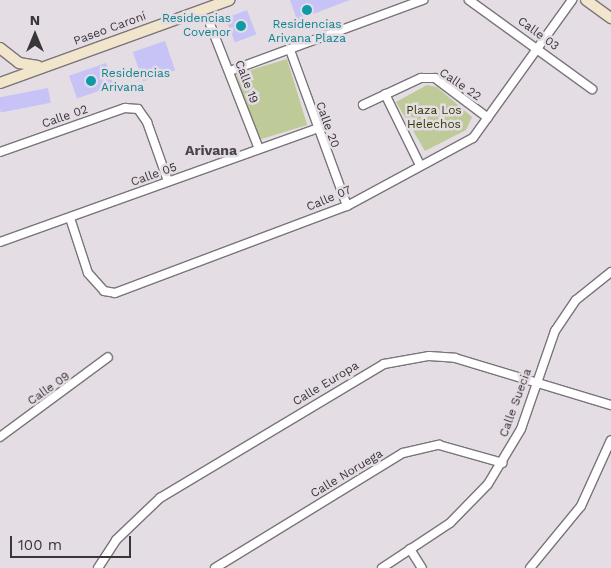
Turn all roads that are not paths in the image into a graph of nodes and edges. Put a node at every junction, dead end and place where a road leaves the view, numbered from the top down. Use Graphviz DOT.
graph roads {
  1 [pos="229,0"];
  2 [pos="423,0"];
  3 [pos="469,0"];
  4 [pos="572,0"];
  5 [pos="586,0"];
  6 [pos="611,18"];
  7 [pos="210,24"];
  8 [pos="0,48"];
  9 [pos="541,49"];
  10 [pos="290,50"];
  11 [pos="44,66"];
  12 [pos="230,71"];
  13 [pos="0,84"];
  14 [pos="592,89"];
  15 [pos="385,94"];
  16 [pos="363,105"];
  17 [pos="488,118"];
  18 [pos="316,129"];
  19 [pos="259,149"];
  20 [pos="0,152"];
  21 [pos="420,165"];
  22 [pos="168,181"];
  23 [pos="347,206"];
  24 [pos="70,218"];
  25 [pos="0,242"];
  26 [pos="611,272"];
  27 [pos="108,357"];
  28 [pos="536,380"];
  29 [pos="611,405"];
  30 [pos="0,437"];
  31 [pos="611,440"];
  32 [pos="503,463"];
  33 [pos="410,549"];
  34 [pos="98,568"];
  35 [pos="214,568"];
  36 [pos="382,568"];
  37 [pos="422,568"];
  38 [pos="530,568"];
  1 -- 11 [label="street, Paseo Caroní"];
  2 -- 10 [label="street"];
  3 -- 9 [label="street, Calle 03"];
  4 -- 9 [label="street, Calle 07"];
  5 -- 6 [label="street"];
  7 -- 12 [label="street, Calle 19"];
  8 -- 11 [label="street"];
  9 -- 14 [label="street, Calle 03"];
  9 -- 17 [label="street, Calle 07"];
  10 -- 12 [label="street"];
  10 -- 18 [label="street, Calle 20"];
  11 -- 13 [label="street, Paseo Caroní"];
  12 -- 19 [label="street, Calle 19"];
  15 -- 16 [label="street, Calle 22"];
  15 -- 17 [label="street, Calle 22"];
  15 -- 21 [label="street"];
  17 -- 21 [label="street, Calle 07"];
  18 -- 19 [label="street, Calle 05"];
  18 -- 23 [label="street, Calle 20"];
  19 -- 22 [label="street, Calle 05"];
  20 -- 22 [label="street, Calle 02"];
  21 -- 23 [label="street, Calle 07"];
  22 -- 24 [label="street, Calle 05"];
  23 -- 24 [label="street, Calle 07"];
  24 -- 25 [label="street, Calle 05"];
  26 -- 28 [label="street, Calle Suecia"];
  27 -- 30 [label="street, Calle 09"];
  28 -- 29 [label="street, Calle Europa"];
  28 -- 32 [label="street, Calle Suecia"];
  28 -- 34 [label="street, Calle Europa"];
  31 -- 38 [label="street"];
  32 -- 33 [label="street, Calle Suecia"];
  32 -- 35 [label="street, Calle Noruega"];
  33 -- 36 [label="street, Calle Suecia"];
  33 -- 37 [label="street"];
}
